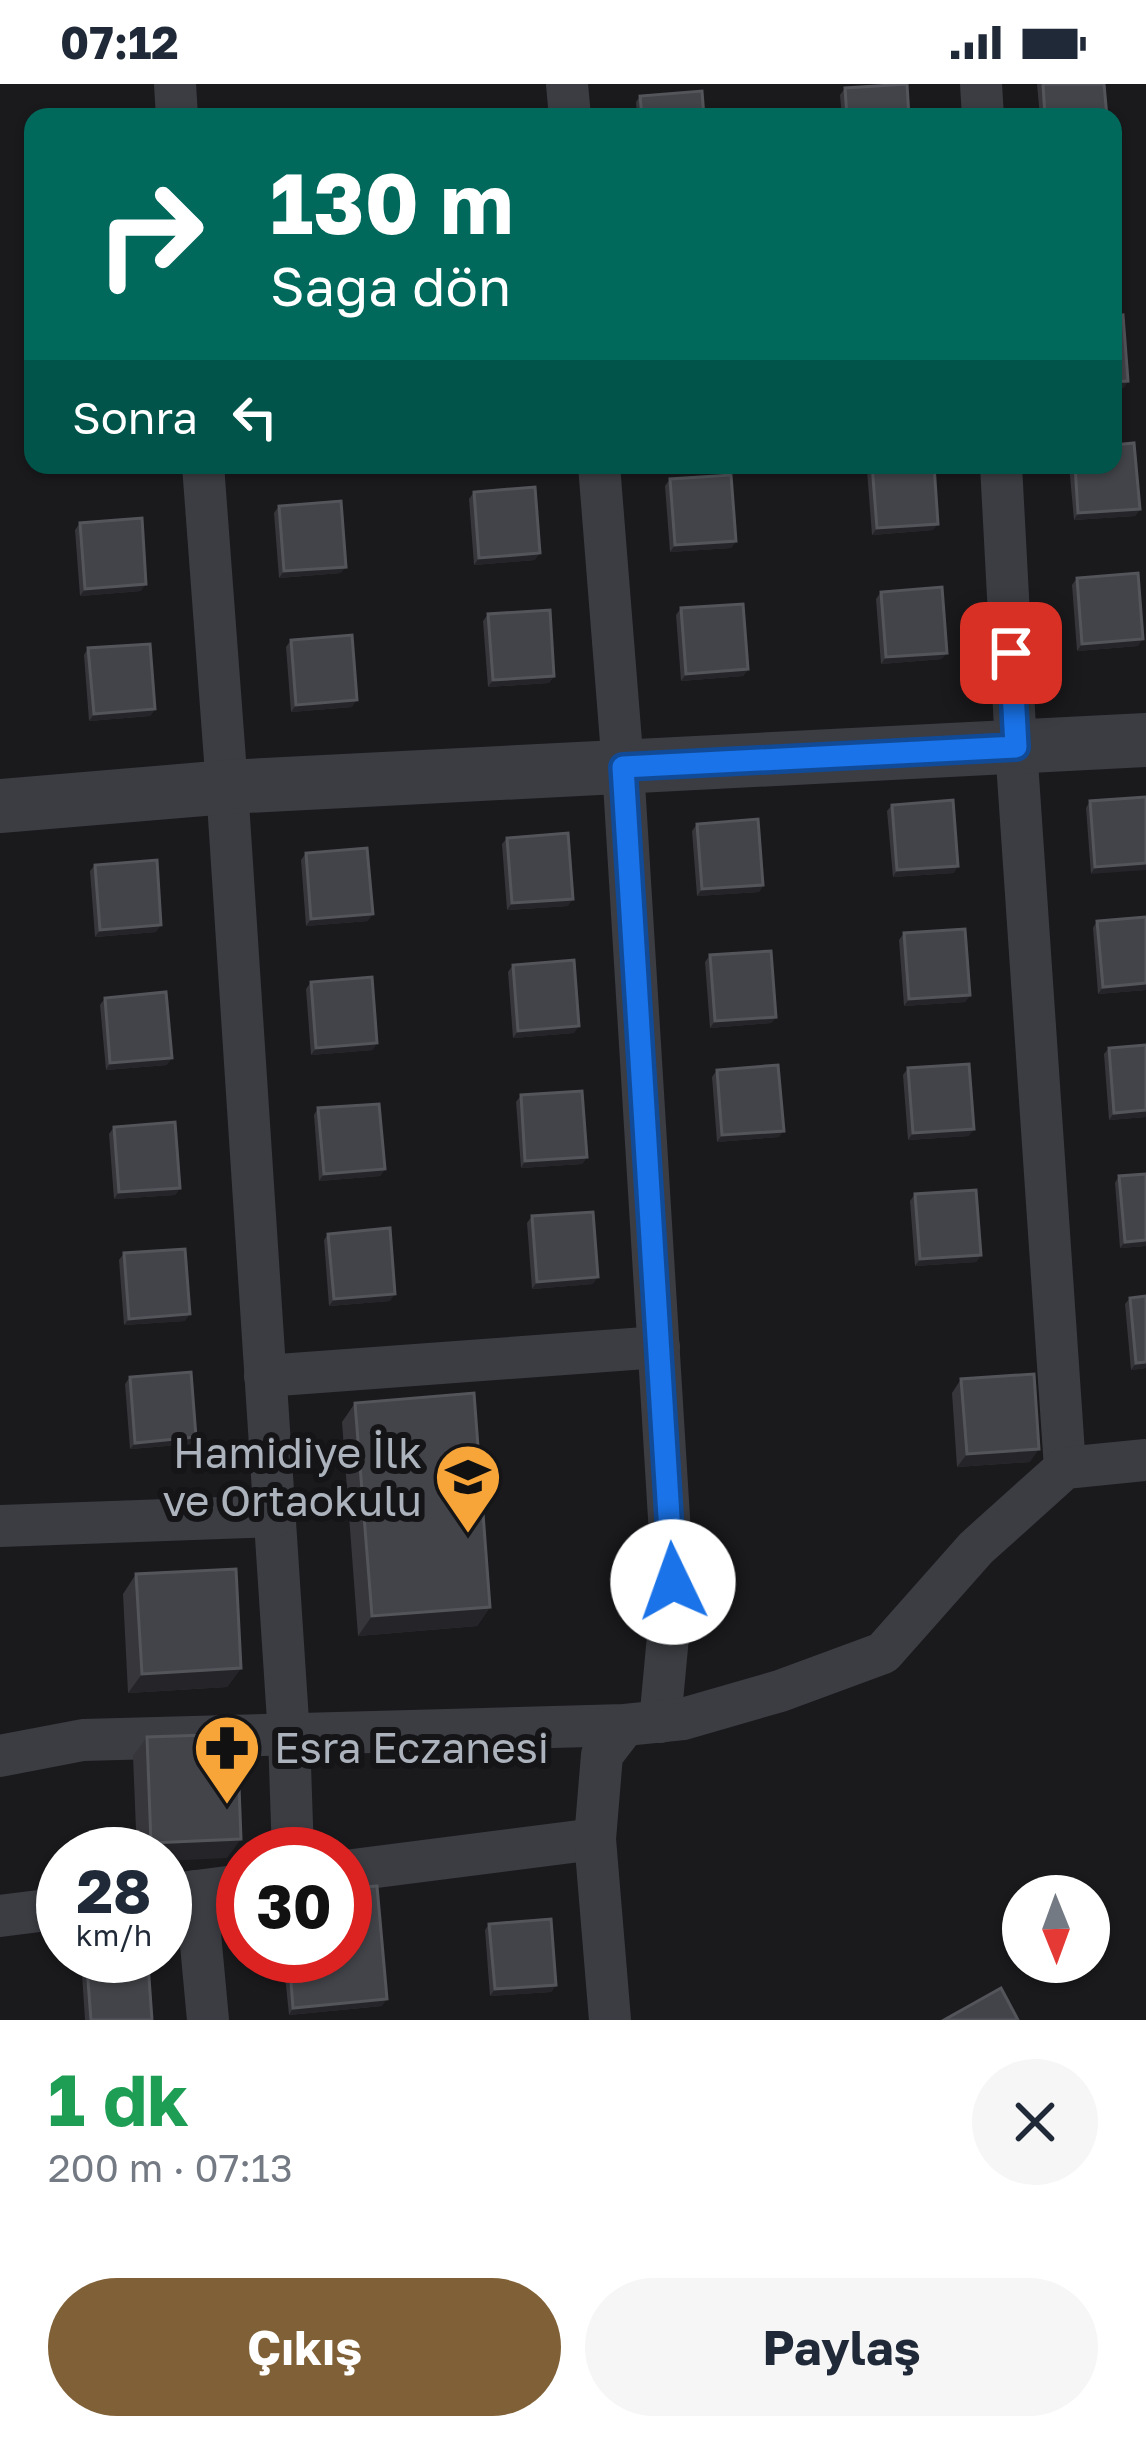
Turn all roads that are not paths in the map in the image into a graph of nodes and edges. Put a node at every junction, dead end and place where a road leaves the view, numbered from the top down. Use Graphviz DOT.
graph roads {
  1 [pos="204,474"];
  2 [pos="599,474"];
  3 [pos="1001,474"];
  4 [pos="1146,740"];
  5 [pos="1016,747"];
  6 [pos="623,767"];
  7 [pos="227,788"];
  8 [pos="0,806"];
  9 [pos="659,1347"];
  10 [pos="265,1376"];
  11 [pos="1146,1460"];
  12 [pos="1065,1468"];
  13 [pos="274,1516"];
  14 [pos="0,1526"];
  15 [pos="643,1724"];
  16 [pos="289,1736"];
  17 [pos="0,1756"];
  18 [pos="292,1827"];
  19 [pos="595,1839"];
  20 [pos="372,1868"];
  21 [pos="36,1911"];
  22 [pos="0,1916"];
  23 [pos="192,1947"];
  24 [pos="208,2020"];
  25 [pos="610,2020"];
  1 -- 7 [label="street"];
  2 -- 6 [label="street"];
  3 -- 5 [label="street"];
  4 -- 5 [label="street"];
  5 -- 6 [label="street"];
  5 -- 12 [label="street"];
  6 -- 7 [label="street"];
  6 -- 9 [label="street"];
  7 -- 8 [label="street"];
  7 -- 10 [label="street"];
  9 -- 10 [label="street"];
  9 -- 15 [label="street"];
  10 -- 13 [label="street"];
  11 -- 12 [label="street"];
  12 -- 15 [label="street"];
  13 -- 14 [label="street"];
  13 -- 16 [label="street"];
  15 -- 16 [label="street"];
  15 -- 19 [label="street"];
  16 -- 17 [label="street"];
  16 -- 18 [label="street"];
  19 -- 20 [label="street"];
  19 -- 25 [label="street"];
  21 -- 22 [label="street"];
  23 -- 24 [label="street"];
}
